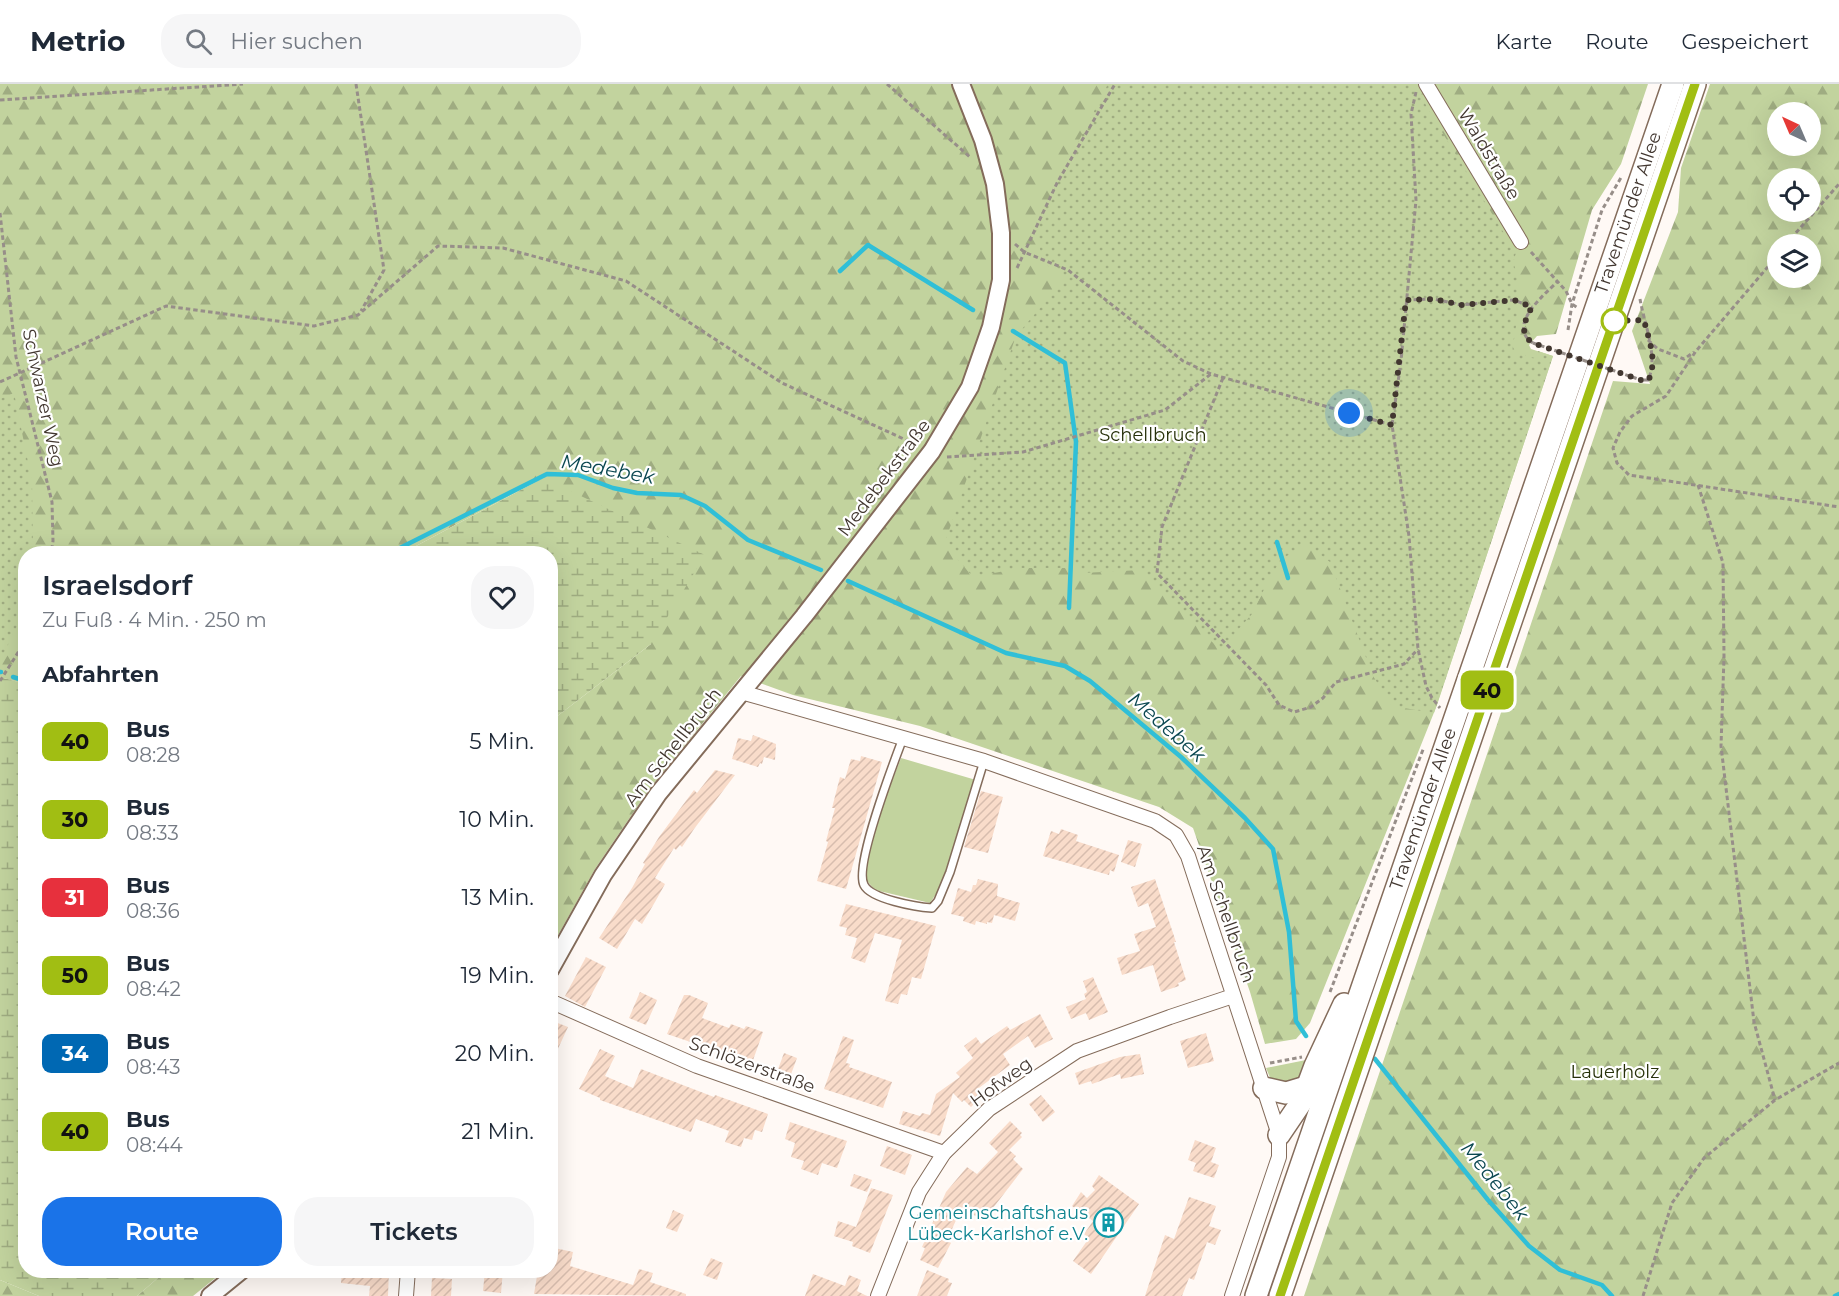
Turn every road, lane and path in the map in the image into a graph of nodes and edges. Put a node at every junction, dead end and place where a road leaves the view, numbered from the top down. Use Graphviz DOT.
graph roads {
  1 [pos="243,84"];
  2 [pos="356,84"];
  3 [pos="887,84"];
  4 [pos="962,84"];
  5 [pos="1115,84"];
  6 [pos="1673,84"];
  7 [pos="1695,84"];
  8 [pos="1421,86"];
  9 [pos="0,100"];
  10 [pos="976,162"];
  11 [pos="1625,169"];
  12 [pos="1839,184"];
  13 [pos="0,213"];
  14 [pos="1001,233"];
  15 [pos="1795,234"];
  16 [pos="1521,242"];
  17 [pos="1024,252"];
  18 [pos="1767,268"];
  19 [pos="1015,273"];
  20 [pos="1557,282"];
  21 [pos="1640,296"];
  22 [pos="1406,300"];
  23 [pos="1572,304"];
  24 [pos="1532,307"];
  25 [pos="1580,309"];
  26 [pos="358,315"];
  27 [pos="1567,336"];
  28 [pos="1648,340"];
  29 [pos="1566,346"];
  30 [pos="1696,351"];
  31 [pos="1562,358"];
  32 [pos="20,373"];
  33 [pos="1211,374"];
  34 [pos="1223,378"];
  35 [pos="0,382"];
  36 [pos="1392,425"];
  37 [pos="932,451"];
  38 [pos="1698,485"];
  39 [pos="1839,507"];
  40 [pos="52,546"];
  41 [pos="1418,649"];
  42 [pos="18,653"];
  43 [pos="0,681"];
  44 [pos="741,692"];
  45 [pos="1444,697"];
  46 [pos="903,738"];
  47 [pos="1427,741"];
  48 [pos="984,761"];
  49 [pos="1390,906"];
  50 [pos="558,956"];
  51 [pos="1330,992"];
  52 [pos="1233,996"];
  53 [pos="558,1005"];
  54 [pos="1307,1056"];
  55 [pos="1839,1063"];
  56 [pos="1256,1065"];
  57 [pos="1306,1087"];
  58 [pos="1264,1088"];
  59 [pos="1775,1100"];
  60 [pos="1279,1135"];
  61 [pos="944,1153"];
  62 [pos="232,1278"];
  63 [pos="407,1278"];
  64 [pos="210,1296"];
  65 [pos="406,1296"];
  66 [pos="878,1296"];
  67 [pos="1232,1296"];
  68 [pos="1256,1296"];
  69 [pos="1280,1296"];
  70 [pos="1643,1296"];
  1 -- 9 [label="path"];
  2 -- 26 [label="path"];
  3 -- 10 [label="path"];
  4 -- 14 [label="street, Medebekstraße"];
  5 -- 17 [label="path"];
  6 -- 49 [label="highway, Travemünder Allee"];
  7 -- 69 [label="highway, Travemünder Allee"];
  8 -- 16 [label="street, Waldstraße"];
  8 -- 22 [label="path"];
  11 -- 23 [label="path"];
  12 -- 15 [label="path"];
  13 -- 32 [label="path, Schwarzer Weg"];
  14 -- 17 [label="path"];
  14 -- 37 [label="street, Medebekstraße"];
  16 -- 20 [label="path"];
  17 -- 19 [label="path"];
  17 -- 33 [label="path"];
  18 -- 30 [label="path"];
  20 -- 23 [label="path"];
  20 -- 24 [label="path"];
  21 -- 28 [label="path"];
  22 -- 24 [label="path"];
  22 -- 36 [label="path"];
  23 -- 25 [label="path"];
  23 -- 27 [label="path"];
  24 -- 28 [label="path, bridge"];
  26 -- 32 [label="path"];
  26 -- 37 [label="path"];
  28 -- 30 [label="path"];
  29 -- 31 [label="path"];
  30 -- 38 [label="path"];
  32 -- 35 [label="path"];
  32 -- 40 [label="path, Schwarzer Weg"];
  33 -- 34 [label="path"];
  33 -- 37 [label="path"];
  34 -- 36 [label="path"];
  34 -- 41 [label="path"];
  36 -- 41 [label="path"];
  37 -- 44 [label="street, Medebekstraße"];
  38 -- 39 [label="path"];
  38 -- 59 [label="path"];
  41 -- 45 [label="path"];
  42 -- 43 [label="path"];
  44 -- 46 [label="street, Am Schellbruch"];
  44 -- 50 [label="street, Am Schellbruch"];
  46 -- 48 [label="street, Am Schellbruch"];
  46 -- 48 [label="lane"];
  47 -- 51 [label="path"];
  48 -- 52 [label="street, Am Schellbruch"];
  49 -- 57 [label="highway"];
  49 -- 68 [label="highway, Travemünder Allee"];
  52 -- 56 [label="street, Am Schellbruch"];
  52 -- 61 [label="street, Hofweg"];
  53 -- 61 [label="street, Schlözerstraße"];
  54 -- 56 [label="path"];
  55 -- 59 [label="path"];
  56 -- 58 [label="street, Am Schellbruch"];
  57 -- 58 [label="highway"];
  57 -- 60 [label="highway"];
  58 -- 60 [label="street, Am Schellbruch"];
  59 -- 70 [label="path"];
  60 -- 67 [label="street"];
  61 -- 66 [label="street, Hofweg"];
  62 -- 64 [label="street"];
  63 -- 65 [label="street"];
}
